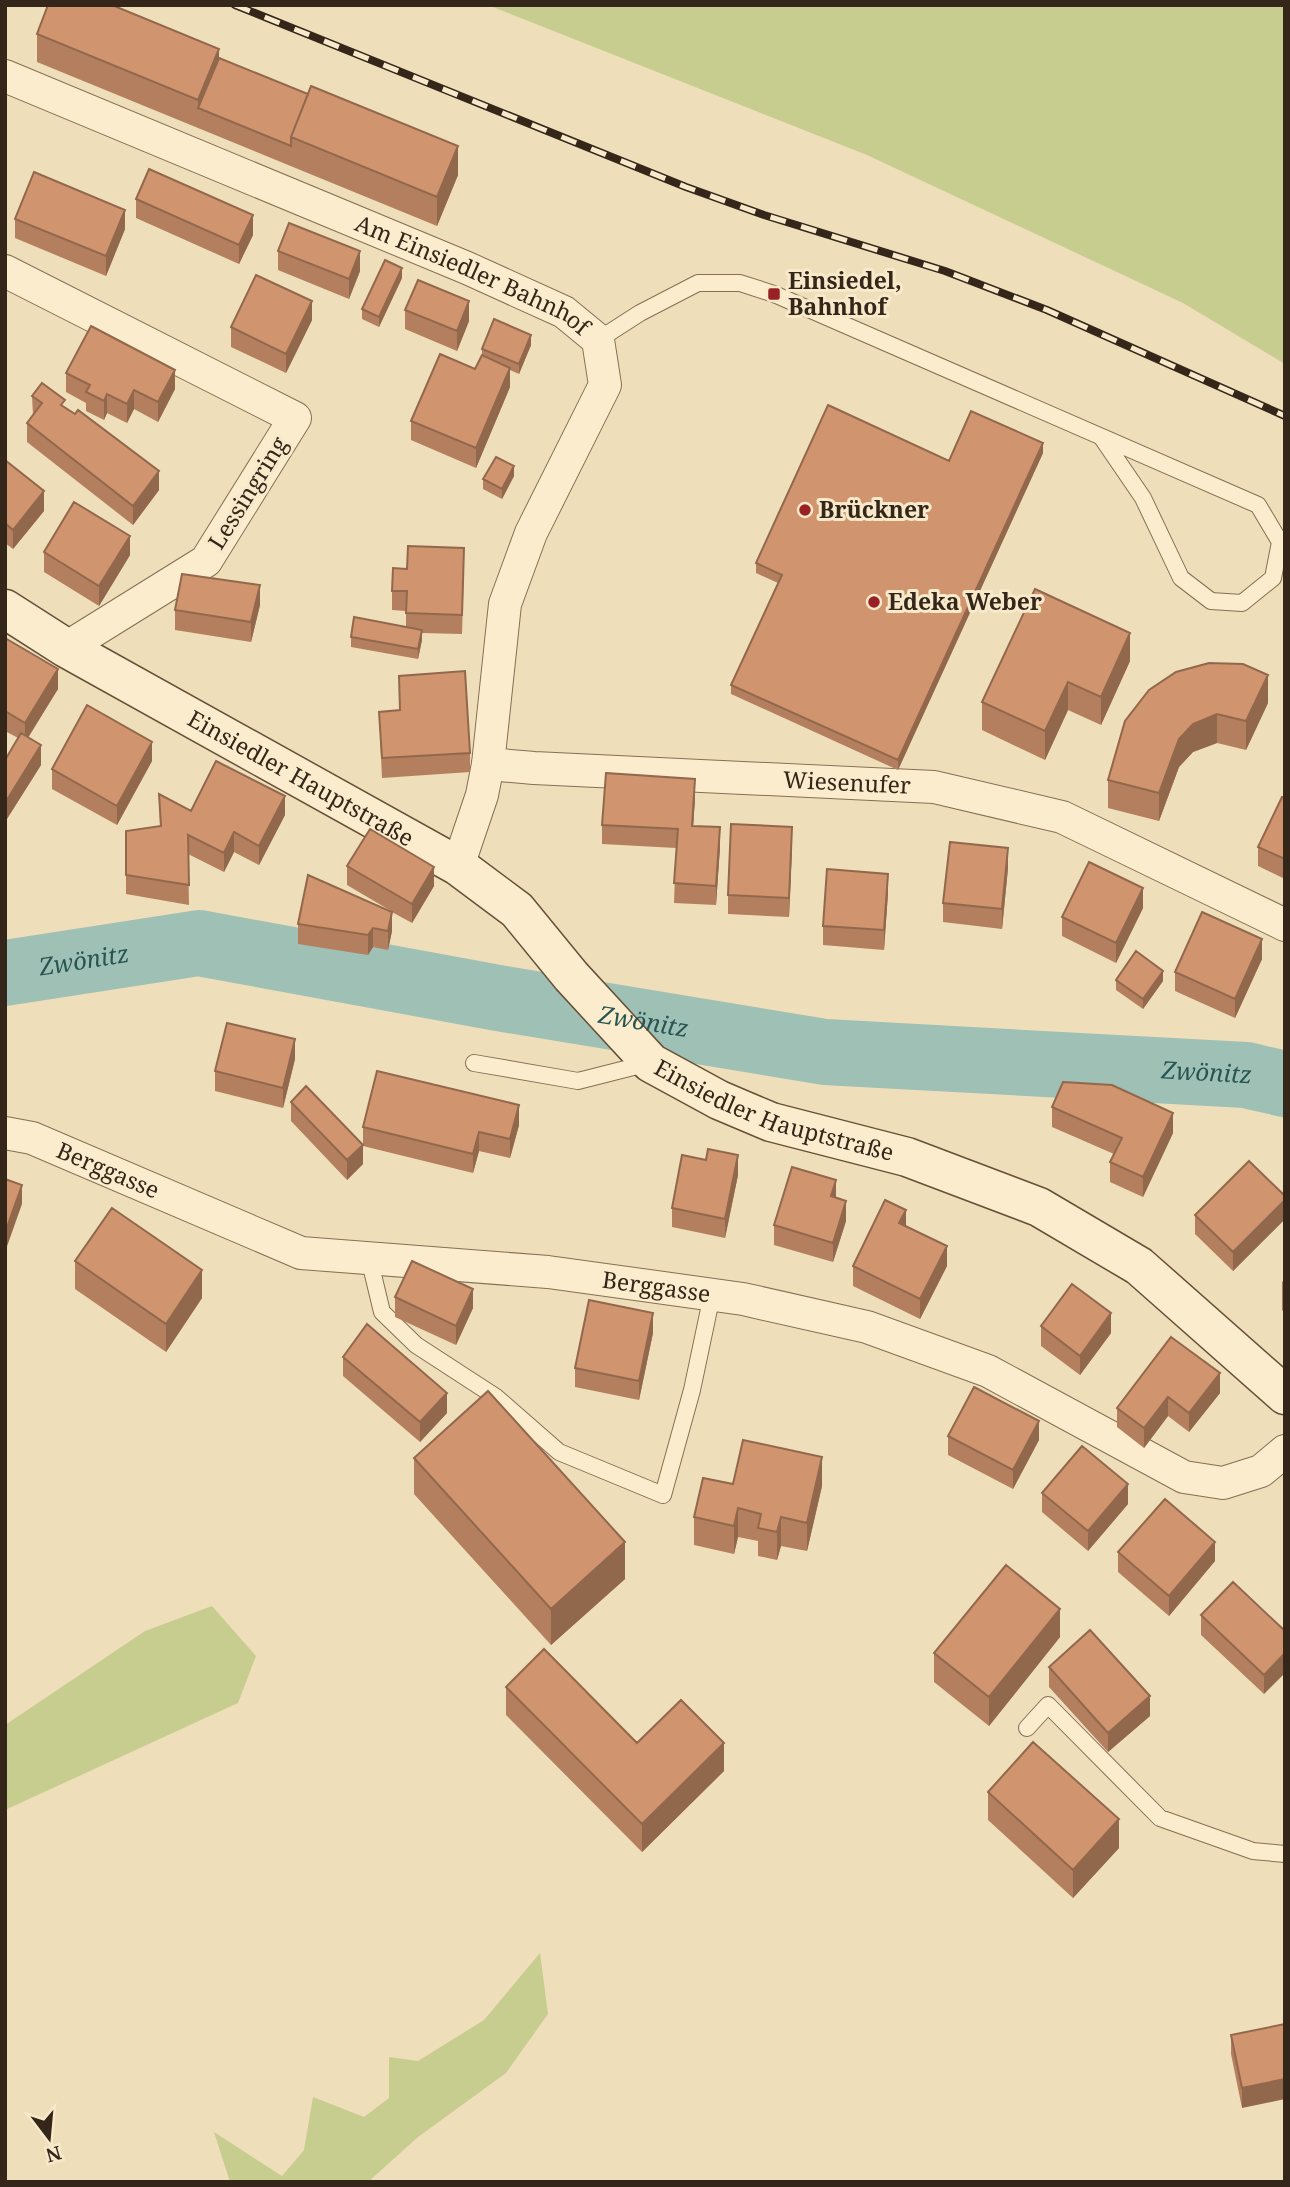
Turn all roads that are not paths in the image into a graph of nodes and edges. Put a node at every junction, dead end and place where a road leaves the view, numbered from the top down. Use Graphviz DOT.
graph roads {
  1 [pos="5,76"];
  2 [pos="5,271"];
  3 [pos="598,340"];
  4 [pos="1102,438"];
  5 [pos="5,609"];
  6 [pos="65,648"];
  7 [pos="488,764"];
  8 [pos="458,866"];
  9 [pos="1285,925"];
  10 [pos="474,1063"];
  11 [pos="651,1063"];
  12 [pos="5,1133"];
  13 [pos="369,1258"];
  14 [pos="712,1295"];
  15 [pos="1285,1395"];
  16 [pos="1285,1451"];
  17 [pos="1027,1728"];
  18 [pos="1285,1854"];
  1 -- 3 [label="street, Am Einsiedler Bahnhof"];
  2 -- 6 [label="street, Lessingring"];
  3 -- 4 [label="lane"];
  3 -- 7 [label="street, Am Einsiedler Bahnhof"];
  4 -- 4 [label="lane"];
  5 -- 6 [label="main road, Einsiedler Hauptstraße"];
  6 -- 8 [label="main road, Einsiedler Hauptstraße"];
  7 -- 8 [label="street"];
  7 -- 9 [label="street, Wiesenufer"];
  8 -- 11 [label="main road, Einsiedler Hauptstraße"];
  10 -- 11 [label="lane"];
  11 -- 15 [label="main road, Einsiedler Hauptstraße"];
  12 -- 13 [label="street, Berggasse"];
  13 -- 14 [label="street, Berggasse"];
  13 -- 14 [label="lane"];
  14 -- 16 [label="street, Berggasse"];
  17 -- 18 [label="lane"];
}
